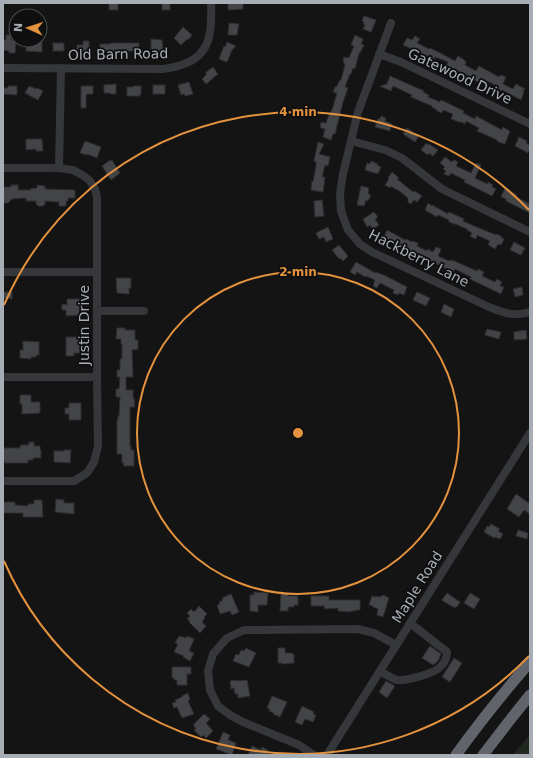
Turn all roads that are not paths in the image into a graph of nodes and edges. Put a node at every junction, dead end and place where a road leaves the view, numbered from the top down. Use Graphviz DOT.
graph roads {
  1 [pos="211,3"];
  2 [pos="391,23"];
  3 [pos="379,54"];
  4 [pos="3,68"];
  5 [pos="61,68"];
  6 [pos="530,124"];
  7 [pos="351,141"];
  8 [pos="3,168"];
  9 [pos="59,168"];
  10 [pos="530,232"];
  11 [pos="3,272"];
  12 [pos="97,272"];
  13 [pos="97,311"];
  14 [pos="144,311"];
  15 [pos="530,312"];
  16 [pos="3,376"];
  17 [pos="97,377"];
  18 [pos="530,433"];
  19 [pos="3,481"];
  20 [pos="410,623"];
  21 [pos="396,645"];
  22 [pos="530,662"];
  23 [pos="380,671"];
  24 [pos="530,695"];
  25 [pos="314,755"];
  26 [pos="327,755"];
  27 [pos="456,755"];
  28 [pos="483,755"];
  1 -- 5 [label="street, Old Barn Road"];
  2 -- 3 [label="street, Hackberry Lane"];
  3 -- 6 [label="street, Gatewood Drive"];
  3 -- 7 [label="street, Hackberry Lane"];
  4 -- 5 [label="street, Old Barn Road"];
  5 -- 9 [label="street"];
  7 -- 10 [label="street"];
  7 -- 15 [label="street, Hackberry Lane"];
  8 -- 9 [label="street, Justin Drive"];
  9 -- 12 [label="street, Justin Drive"];
  11 -- 12 [label="street"];
  12 -- 13 [label="street, Justin Drive"];
  13 -- 14 [label="street"];
  13 -- 17 [label="street, Justin Drive"];
  16 -- 17 [label="street"];
  17 -- 19 [label="street, Justin Drive"];
  18 -- 20 [label="street, Maple Road"];
  20 -- 21 [label="street, Maple Road"];
  20 -- 23 [label="street"];
  21 -- 23 [label="street, Maple Road"];
  21 -- 25 [label="street"];
  22 -- 27 [label="highway"];
  23 -- 26 [label="street, Maple Road"];
  24 -- 28 [label="highway"];
}
